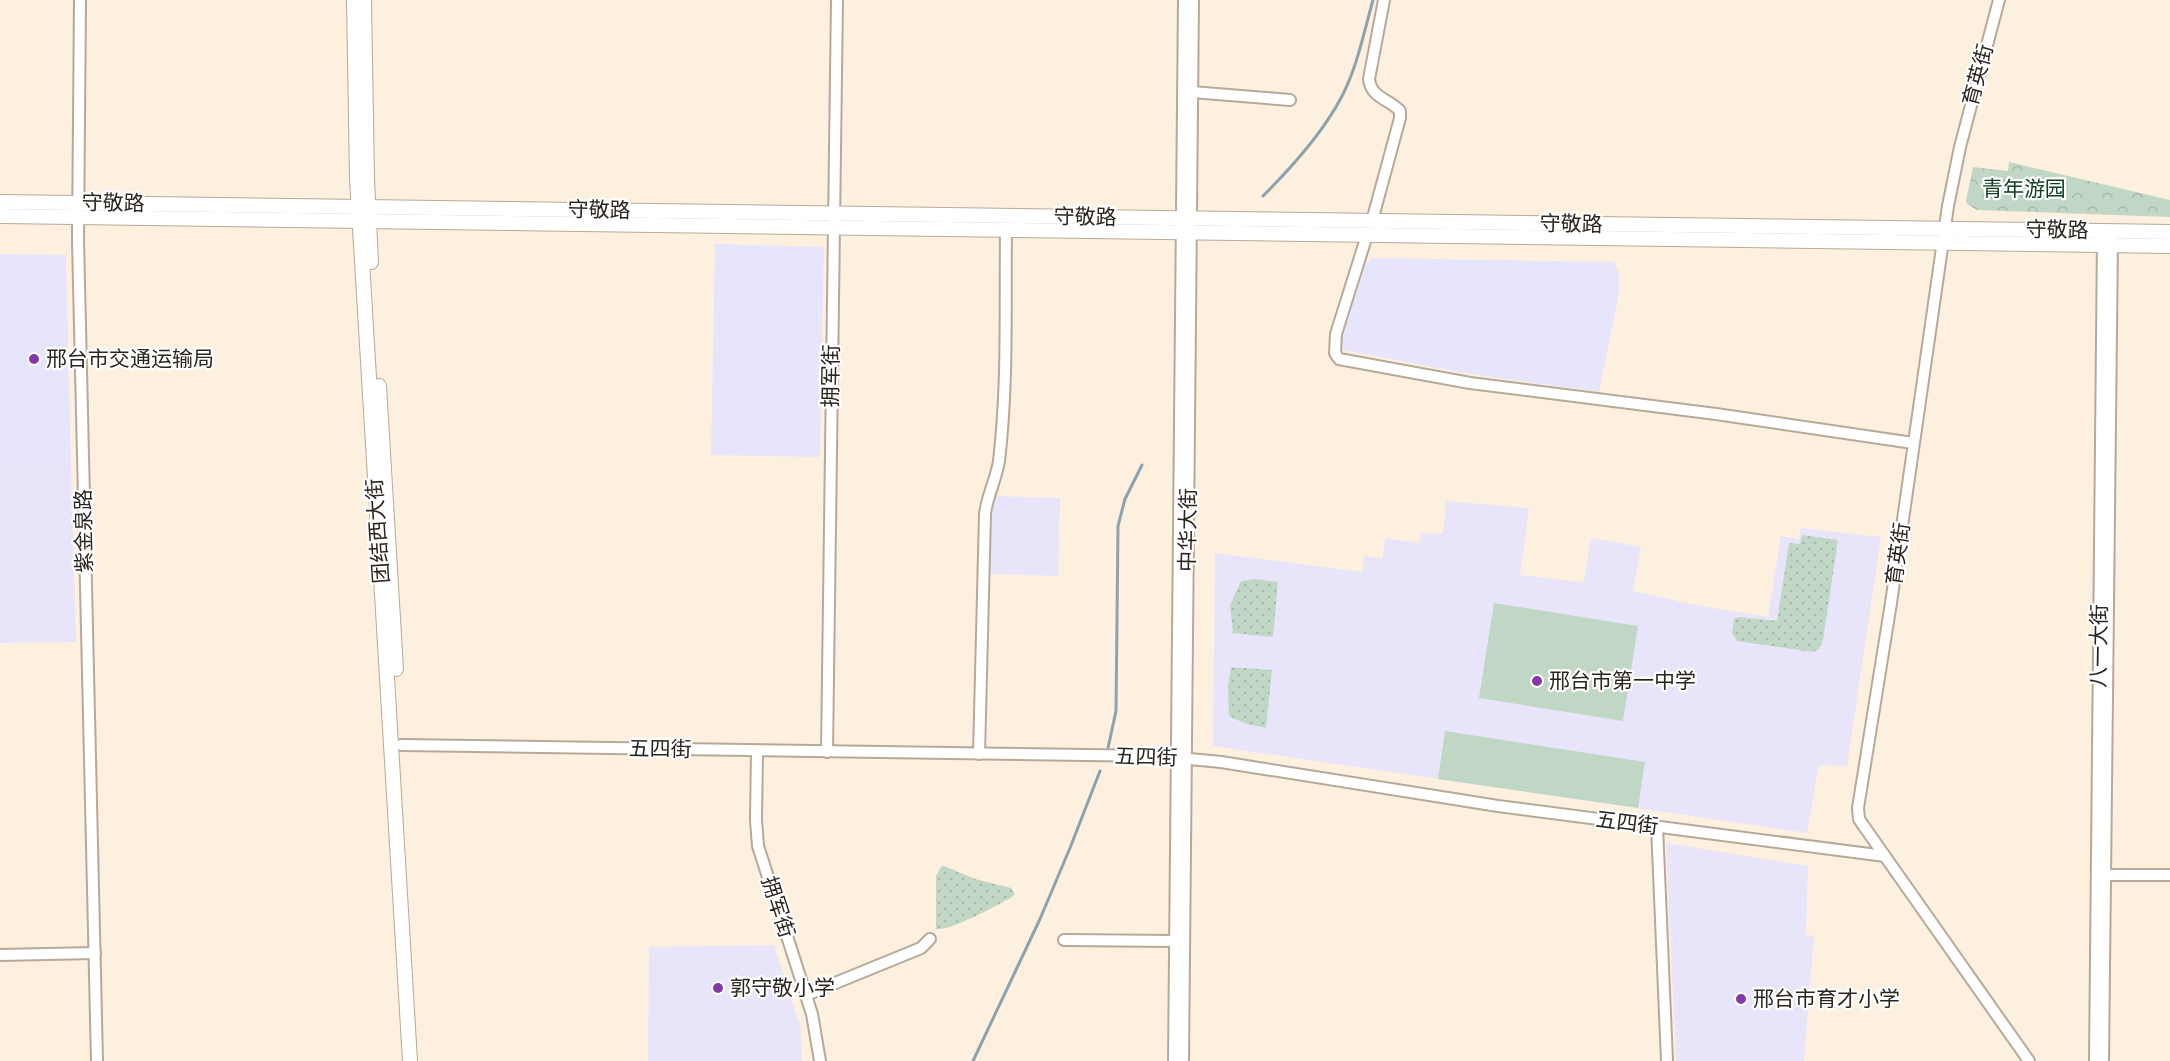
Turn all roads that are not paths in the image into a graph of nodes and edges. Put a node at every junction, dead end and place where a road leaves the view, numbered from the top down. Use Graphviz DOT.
graph roads {
  1 [pos="80,0"];
  2 [pos="354,0"];
  3 [pos="364,0"];
  4 [pos="837,0"];
  5 [pos="1184,0"];
  6 [pos="1193,0"];
  7 [pos="1384,0"];
  8 [pos="1999,0"];
  9 [pos="1192,92"];
  10 [pos="1290,100"];
  11 [pos="0,202"];
  12 [pos="79,203"];
  13 [pos="364,207"];
  14 [pos="834,213"];
  15 [pos="0,216"];
  16 [pos="79,218"];
  17 [pos="1186,218"];
  18 [pos="1372,221"];
  19 [pos="364,222"];
  20 [pos="833,228"];
  21 [pos="1944,228"];
  22 [pos="1006,230"];
  23 [pos="2170,232"];
  24 [pos="1186,233"];
  25 [pos="1367,236"];
  26 [pos="2107,238"];
  27 [pos="1942,243"];
  28 [pos="2170,246"];
  29 [pos="1913,443"];
  30 [pos="401,745"];
  31 [pos="757,751"];
  32 [pos="827,752"];
  33 [pos="979,754"];
  34 [pos="1181,758"];
  35 [pos="1657,826"];
  36 [pos="1884,856"];
  37 [pos="2105,875"];
  38 [pos="2170,875"];
  39 [pos="930,939"];
  40 [pos="1064,940"];
  41 [pos="1175,941"];
  42 [pos="95,953"];
  43 [pos="0,955"];
  44 [pos="806,995"];
  45 [pos="97,1061"];
  46 [pos="410,1061"];
  47 [pos="420,1061"];
  48 [pos="820,1061"];
  49 [pos="1174,1061"];
  50 [pos="1183,1061"];
  51 [pos="1667,1061"];
  52 [pos="2029,1061"];
  53 [pos="2095,1061"];
  54 [pos="2103,1061"];
  1 -- 12 [label="street, 紫金泉路"];
  2 -- 13 [label="main road, 团结西大街"];
  3 -- 13 [label="main road, 团结西大街"];
  4 -- 14 [label="street, 拥军街"];
  5 -- 17 [label="street, 中华大街"];
  6 -- 9 [label="street, 中华大街"];
  7 -- 18 [label="street"];
  8 -- 21 [label="street, 育英街"];
  9 -- 10 [label="street"];
  9 -- 17 [label="street, 中华大街"];
  11 -- 12 [label="main road, 守敬路"];
  12 -- 13 [label="main road, 守敬路"];
  12 -- 16 [label="street, 紫金泉路"];
  13 -- 14 [label="main road, 守敬路"];
  13 -- 19 [label="main road, 团结西大街"];
  14 -- 17 [label="main road, 守敬路"];
  14 -- 20 [label="street, 拥军街"];
  15 -- 16 [label="main road, 守敬路"];
  16 -- 19 [label="main road, 守敬路"];
  16 -- 42 [label="street, 紫金泉路"];
  17 -- 18 [label="main road, 守敬路"];
  17 -- 24 [label="street, 中华大街"];
  18 -- 21 [label="main road, 守敬路"];
  19 -- 20 [label="main road, 守敬路"];
  19 -- 30 [label="main road, 团结西大街"];
  19 -- 46 [label="main road, 团结西大街"];
  20 -- 22 [label="main road, 守敬路"];
  20 -- 32 [label="street, 拥军街"];
  21 -- 26 [label="main road, 守敬路"];
  21 -- 27 [label="street, 育英街"];
  22 -- 24 [label="main road, 守敬路"];
  22 -- 33 [label="street"];
  23 -- 26 [label="main road, 守敬路"];
  24 -- 25 [label="main road, 守敬路"];
  24 -- 34 [label="street, 中华大街"];
  25 -- 27 [label="main road, 守敬路"];
  25 -- 29 [label="street"];
  26 -- 27 [label="main road, 守敬路"];
  26 -- 28 [label="main road, 守敬路"];
  26 -- 37 [label="street, 八一大街"];
  26 -- 53 [label="street, 八一大街"];
  27 -- 29 [label="street, 育英街"];
  29 -- 36 [label="street, 育英街"];
  30 -- 31 [label="street, 五四街"];
  30 -- 47 [label="main road, 团结西大街"];
  31 -- 32 [label="street, 五四街"];
  31 -- 44 [label="street, 拥军街"];
  32 -- 33 [label="street, 五四街"];
  33 -- 34 [label="street, 五四街"];
  34 -- 35 [label="street, 五四街"];
  34 -- 41 [label="street, 中华大街"];
  34 -- 50 [label="street, 中华大街"];
  35 -- 36 [label="street, 五四街"];
  35 -- 51 [label="street"];
  36 -- 52 [label="street, 育英街"];
  37 -- 38 [label="street"];
  37 -- 54 [label="street, 八一大街"];
  39 -- 44 [label="street"];
  40 -- 41 [label="street"];
  41 -- 49 [label="street, 中华大街"];
  42 -- 43 [label="street"];
  42 -- 45 [label="street, 紫金泉路"];
  44 -- 48 [label="street, 拥军街"];
}
